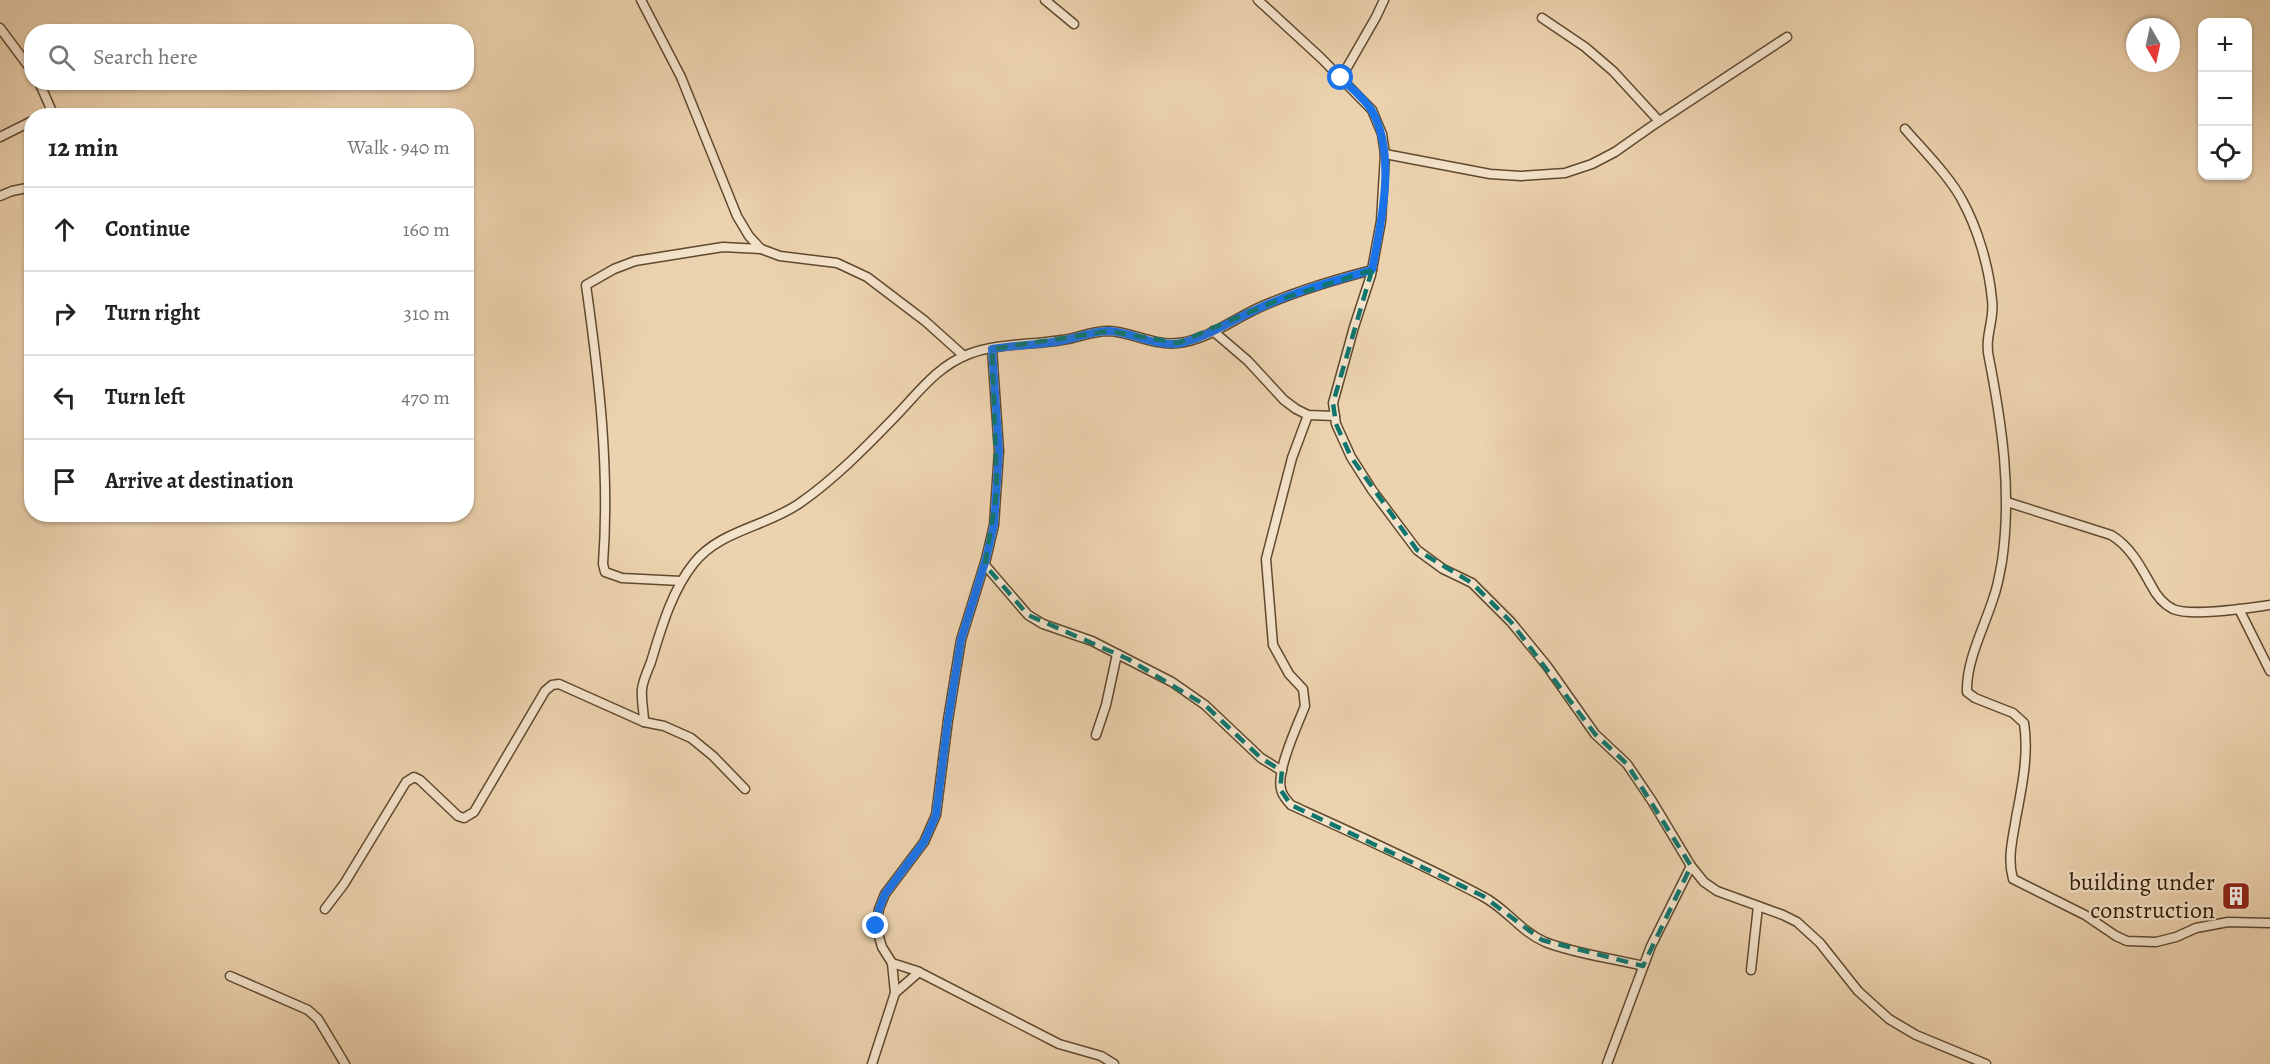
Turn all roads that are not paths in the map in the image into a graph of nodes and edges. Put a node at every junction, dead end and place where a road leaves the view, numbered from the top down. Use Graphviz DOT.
graph roads {
  1 [pos="641,0"];
  2 [pos="1045,0"];
  3 [pos="1258,0"];
  4 [pos="1384,0"];
  5 [pos="1542,18"];
  6 [pos="1074,24"];
  7 [pos="0,28"];
  8 [pos="1787,37"];
  9 [pos="24,60"];
  10 [pos="1341,78"];
  11 [pos="42,90"];
  12 [pos="50,108"];
  13 [pos="1659,122"];
  14 [pos="24,125"];
  15 [pos="1905,129"];
  16 [pos="0,137"];
  17 [pos="1385,154"];
  18 [pos="24,189"];
  19 [pos="0,196"];
  20 [pos="761,249"];
  21 [pos="1372,270"];
  22 [pos="1213,332"];
  23 [pos="992,349"];
  24 [pos="964,356"];
  25 [pos="1308,415"];
  26 [pos="1335,416"];
  27 [pos="2007,502"];
  28 [pos="985,565"];
  29 [pos="681,581"];
  30 [pos="2270,605"];
  31 [pos="2240,609"];
  32 [pos="1117,654"];
  33 [pos="2270,671"];
  34 [pos="644,722"];
  35 [pos="1096,735"];
  36 [pos="1282,771"];
  37 [pos="745,789"];
  38 [pos="1691,866"];
  39 [pos="1758,906"];
  40 [pos="325,909"];
  41 [pos="2270,923"];
  42 [pos="892,963"];
  43 [pos="1643,966"];
  44 [pos="1751,970"];
  45 [pos="919,972"];
  46 [pos="230,976"];
  47 [pos="895,993"];
  48 [pos="345,1064"];
  49 [pos="872,1064"];
  50 [pos="1114,1064"];
  51 [pos="1607,1064"];
  52 [pos="1986,1064"];
  1 -- 20 [label="street"];
  2 -- 6 [label="street"];
  3 -- 10 [label="street"];
  4 -- 10 [label="street"];
  5 -- 13 [label="street"];
  7 -- 9 [label="street"];
  8 -- 13 [label="street"];
  10 -- 17 [label="street"];
  11 -- 12 [label="street"];
  13 -- 17 [label="street"];
  14 -- 16 [label="street"];
  15 -- 27 [label="street"];
  17 -- 21 [label="street"];
  18 -- 19 [label="street"];
  20 -- 24 [label="street"];
  20 -- 29 [label="street"];
  21 -- 22 [label="street"];
  21 -- 26 [label="street"];
  22 -- 23 [label="street"];
  22 -- 25 [label="street"];
  23 -- 24 [label="street"];
  23 -- 28 [label="street"];
  24 -- 29 [label="street"];
  25 -- 26 [label="street"];
  25 -- 36 [label="street"];
  26 -- 38 [label="street"];
  27 -- 31 [label="street"];
  27 -- 41 [label="street"];
  28 -- 32 [label="street"];
  28 -- 42 [label="street"];
  29 -- 34 [label="street"];
  30 -- 31 [label="street"];
  31 -- 33 [label="street"];
  32 -- 35 [label="street"];
  32 -- 36 [label="street"];
  34 -- 37 [label="street"];
  34 -- 40 [label="street"];
  36 -- 43 [label="street"];
  38 -- 39 [label="street"];
  38 -- 43 [label="street"];
  39 -- 44 [label="street"];
  39 -- 52 [label="street"];
  42 -- 45 [label="street"];
  42 -- 47 [label="street"];
  43 -- 51 [label="street"];
  45 -- 47 [label="street"];
  45 -- 50 [label="street"];
  46 -- 48 [label="street"];
  47 -- 49 [label="street"];
}
